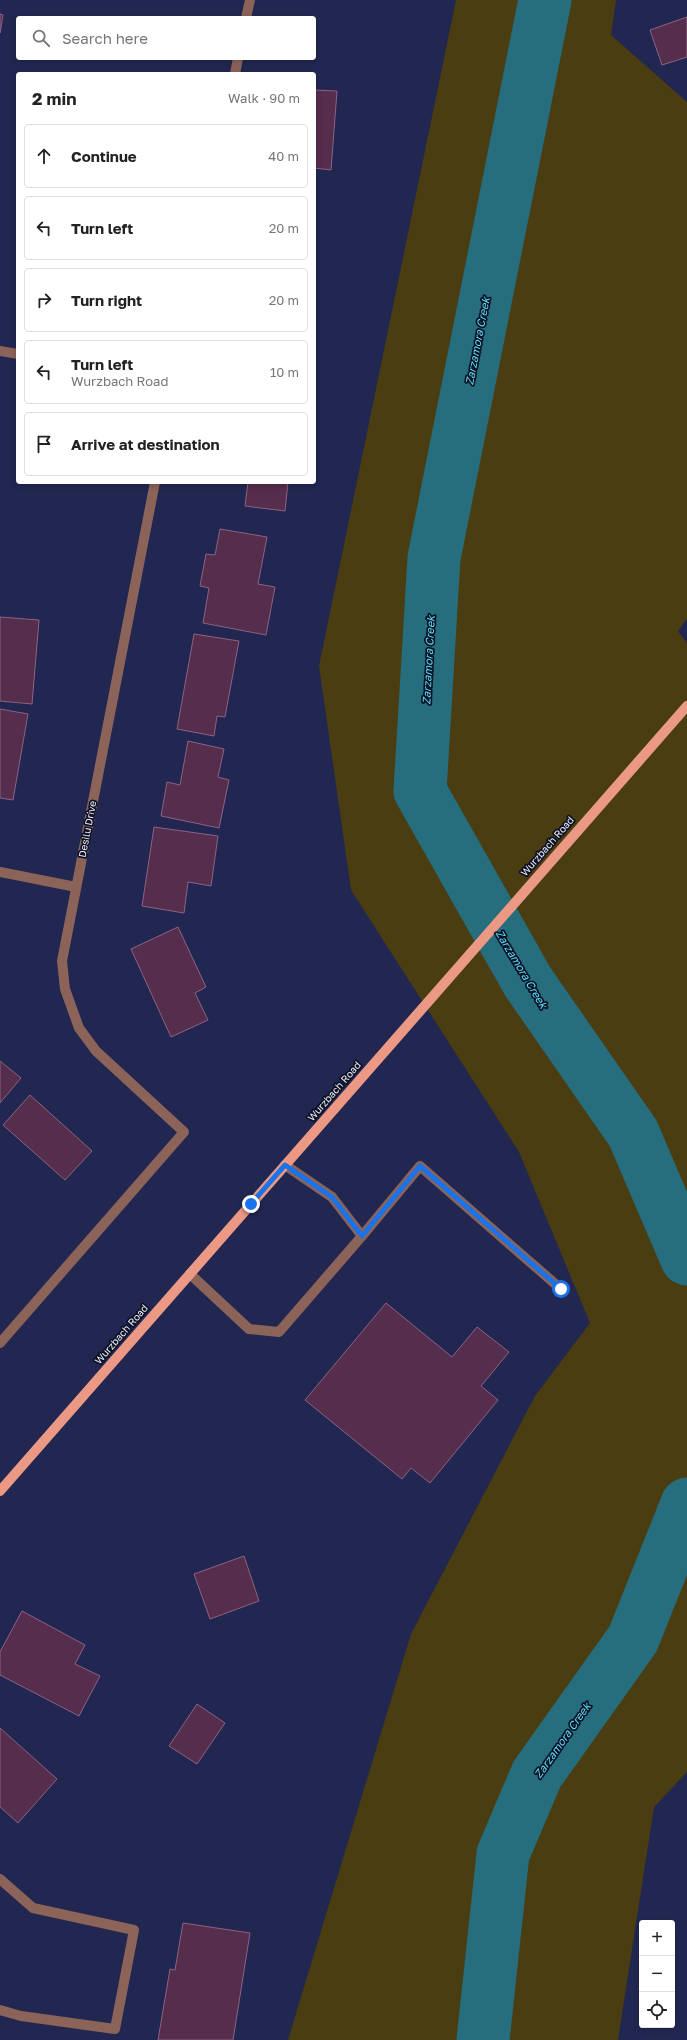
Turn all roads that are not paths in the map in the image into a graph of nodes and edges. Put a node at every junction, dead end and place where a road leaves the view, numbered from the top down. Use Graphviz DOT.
graph roads {
  1 [pos="250,0"];
  2 [pos="246,16"];
  3 [pos="238,60"];
  4 [pos="235,72"];
  5 [pos="0,351"];
  6 [pos="16,354"];
  7 [pos="156,484"];
  8 [pos="687,706"];
  9 [pos="0,872"];
  10 [pos="76,887"];
  11 [pos="285,1165"];
  12 [pos="362,1236"];
  13 [pos="190,1274"];
  14 [pos="561,1289"];
  15 [pos="0,1343"];
  16 [pos="0,1491"];
  17 [pos="0,1878"];
  18 [pos="0,2010"];
  1 -- 2 [label="street"];
  3 -- 4 [label="street"];
  5 -- 6 [label="street"];
  7 -- 10 [label="street, Desilu Drive"];
  8 -- 11 [label="main road, Wurzbach Road"];
  9 -- 10 [label="street"];
  10 -- 15 [label="street, Desilu Drive"];
  11 -- 12 [label="street"];
  11 -- 13 [label="main road, Wurzbach Road"];
  12 -- 13 [label="street"];
  12 -- 14 [label="street"];
  13 -- 16 [label="main road, Wurzbach Road"];
  17 -- 18 [label="street"];
}
